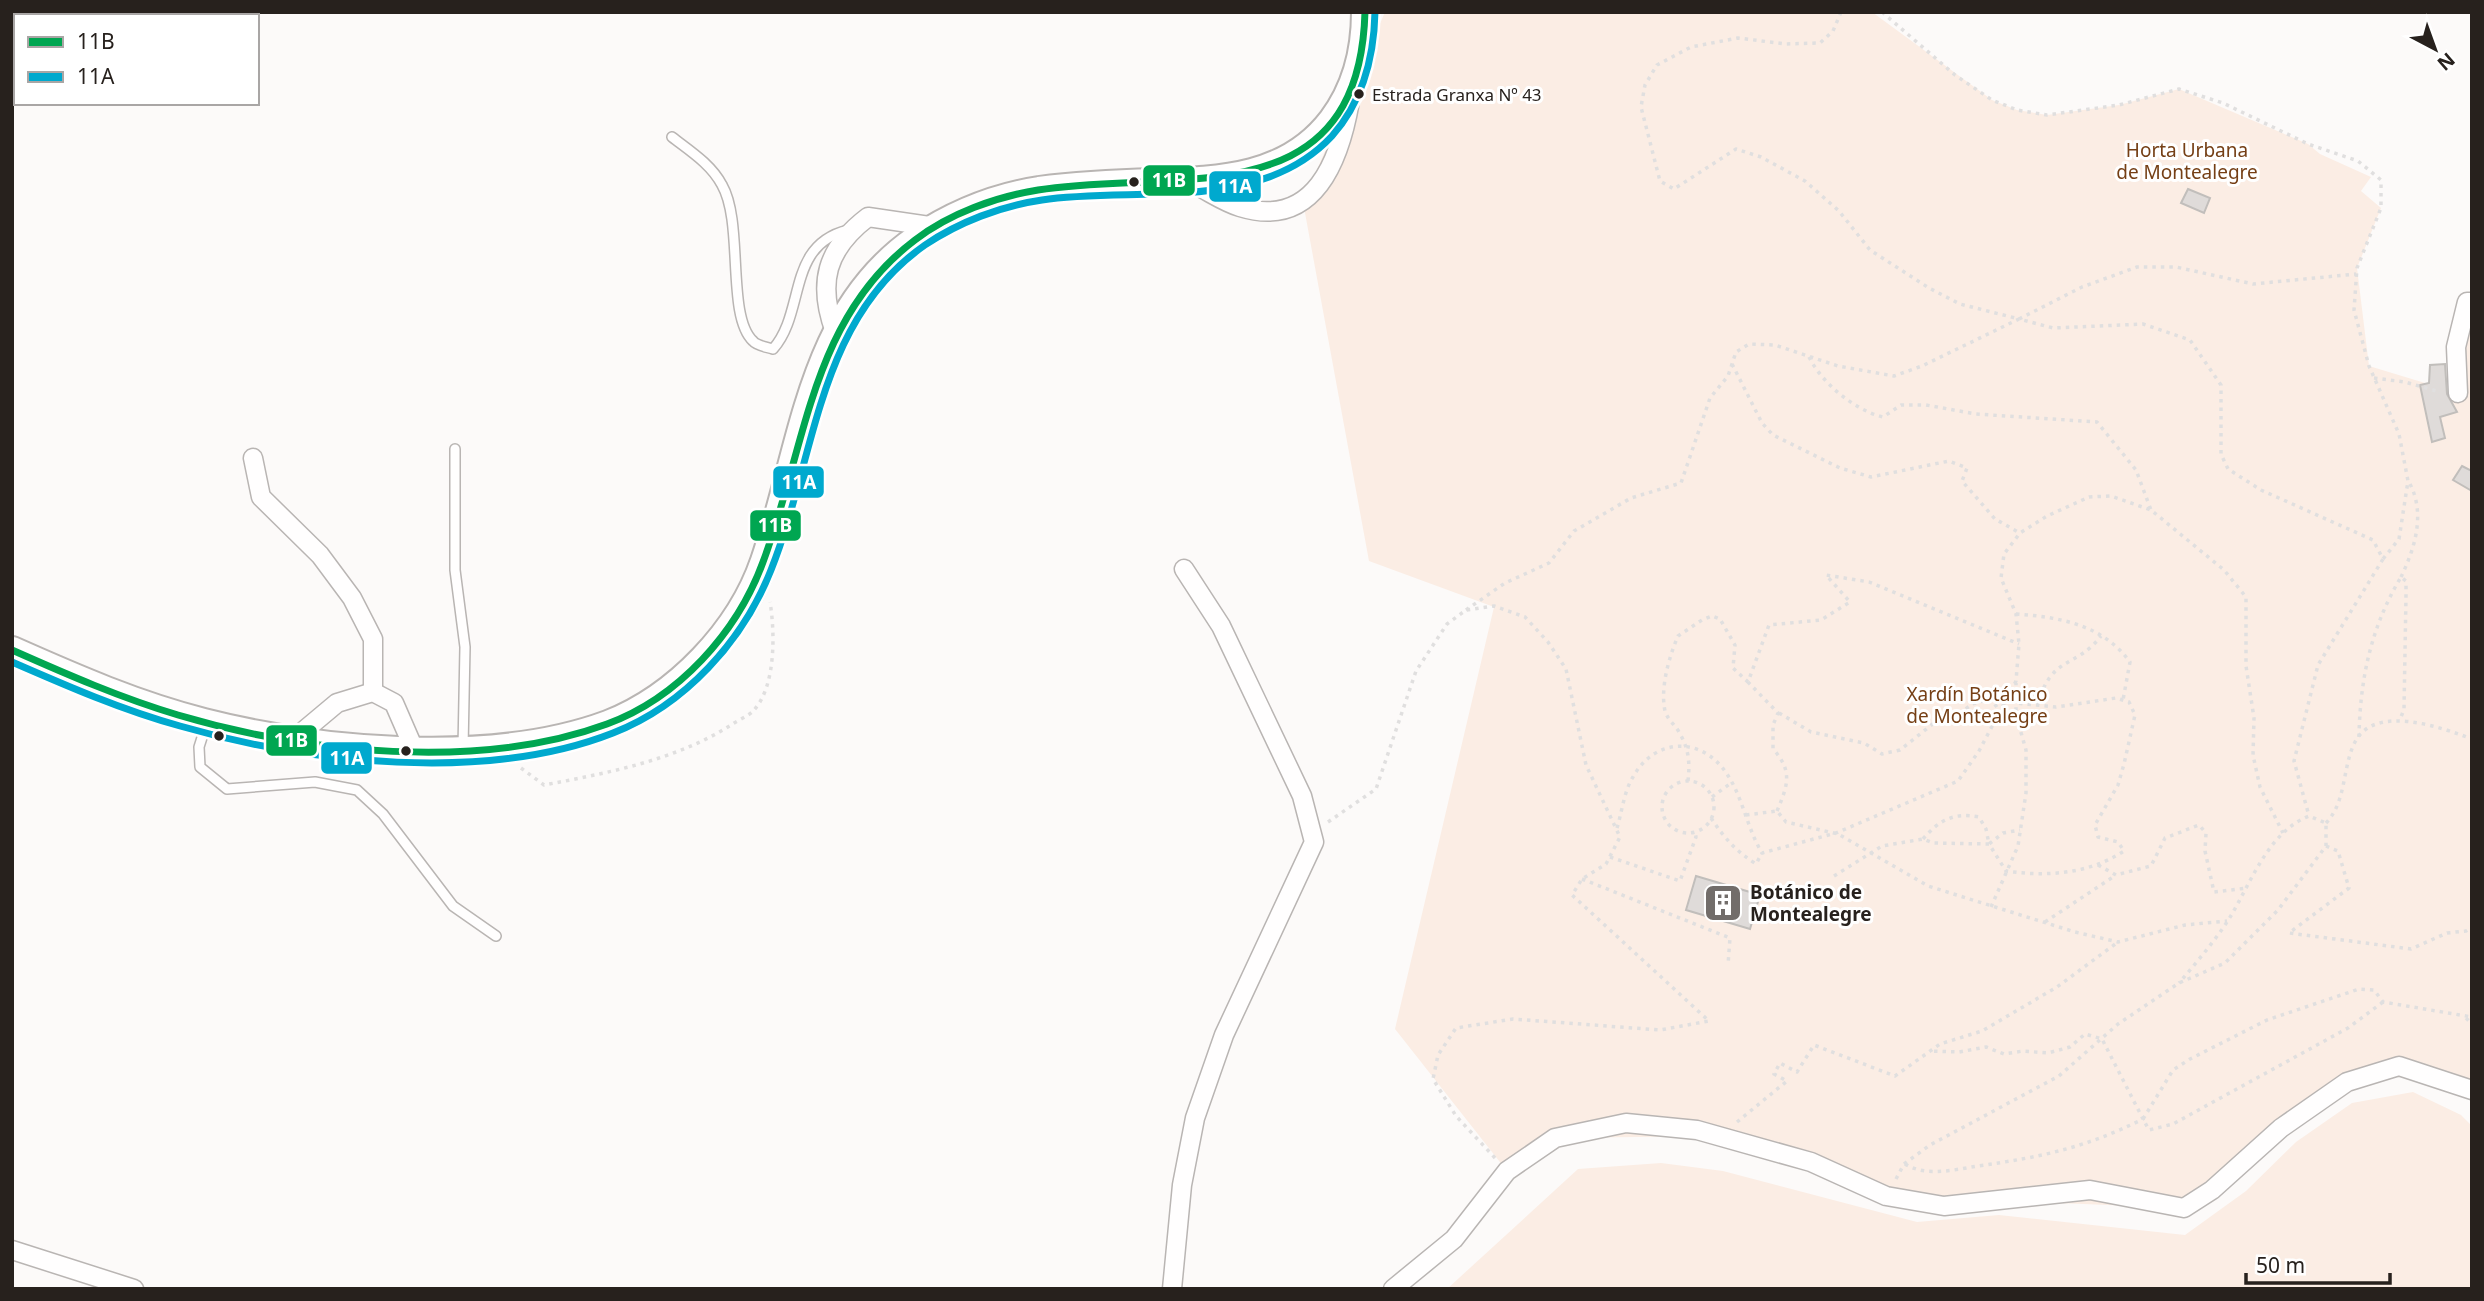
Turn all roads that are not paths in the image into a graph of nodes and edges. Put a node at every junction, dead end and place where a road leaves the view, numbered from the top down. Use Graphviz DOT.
graph roads {
  1 [pos="1365,12"];
  2 [pos="1352,87"];
  3 [pos="672,137"];
  4 [pos="1190,182"];
  5 [pos="936,227"];
  6 [pos="853,229"];
  7 [pos="2472,302"];
  8 [pos="835,332"];
  9 [pos="2458,393"];
  10 [pos="455,449"];
  11 [pos="253,458"];
  12 [pos="1184,569"];
  13 [pos="12,650"];
  14 [pos="373,692"];
  15 [pos="206,722"];
  16 [pos="294,739"];
  17 [pos="463,748"];
  18 [pos="414,749"];
  19 [pos="496,936"];
  20 [pos="2472,1090"];
  21 [pos="12,1250"];
  22 [pos="134,1289"];
  23 [pos="1172,1289"];
  24 [pos="1393,1289"];
  1 -- 2 [label="main road"];
  2 -- 4 [label="main road"];
  2 -- 4 [label="street"];
  3 -- 6 [label="lane"];
  4 -- 5 [label="main road"];
  5 -- 6 [label="street"];
  5 -- 8 [label="main road"];
  6 -- 8 [label="street"];
  7 -- 9 [label="street"];
  8 -- 17 [label="main road"];
  10 -- 17 [label="lane"];
  11 -- 14 [label="street"];
  12 -- 23 [label="street"];
  13 -- 15 [label="main road"];
  14 -- 16 [label="street"];
  14 -- 18 [label="street"];
  15 -- 16 [label="main road"];
  15 -- 19 [label="lane"];
  16 -- 18 [label="main road"];
  17 -- 18 [label="main road"];
  20 -- 24 [label="street"];
  21 -- 22 [label="street"];
}
